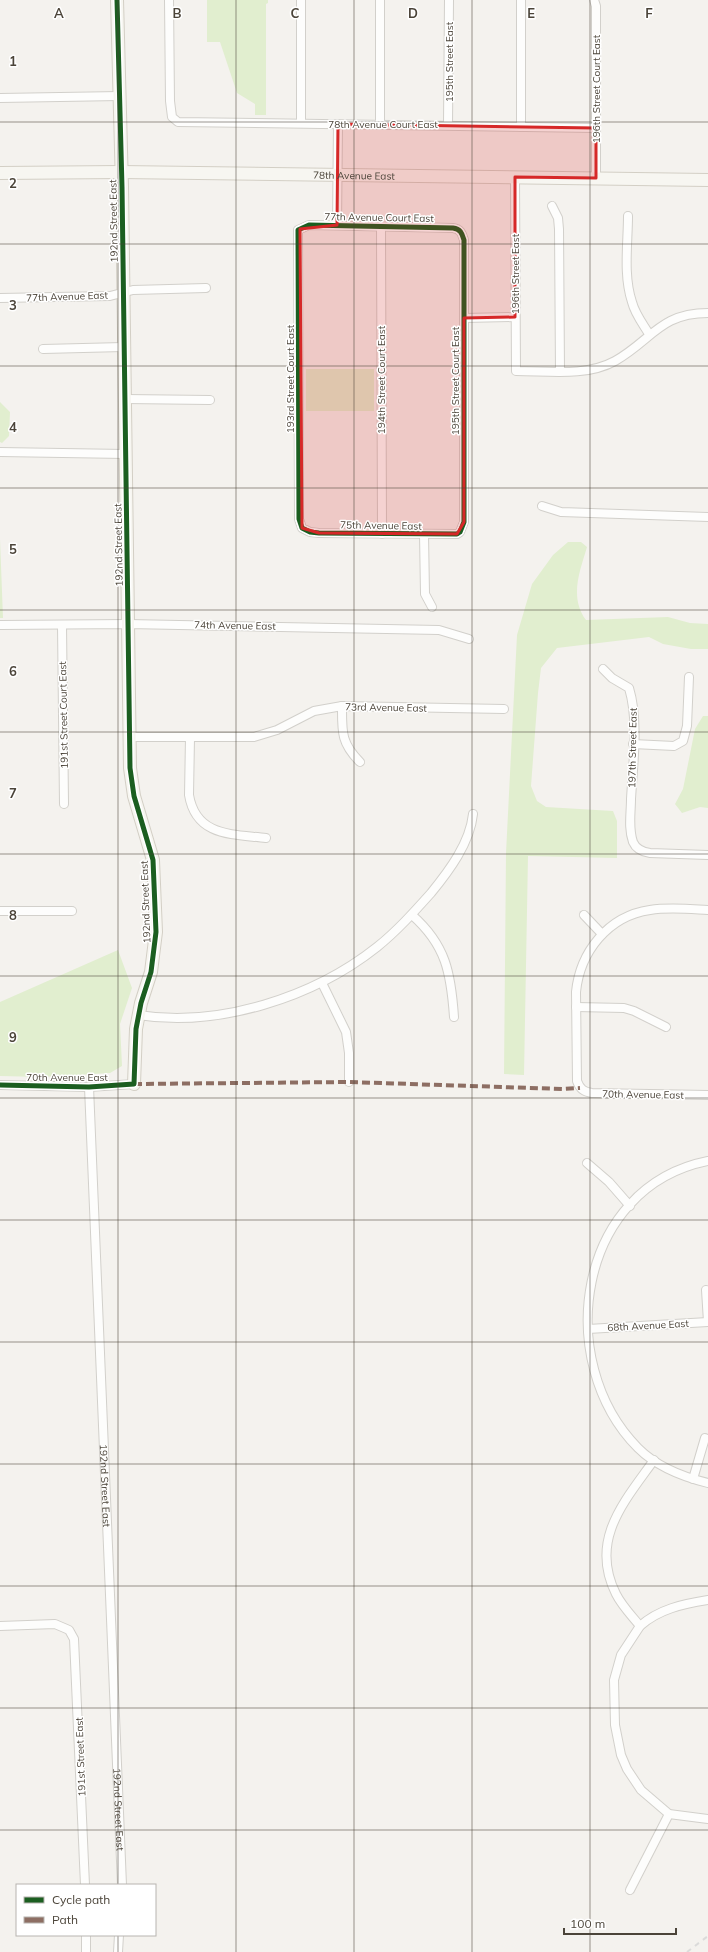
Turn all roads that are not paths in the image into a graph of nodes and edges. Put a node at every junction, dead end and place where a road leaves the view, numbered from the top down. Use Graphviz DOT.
graph roads {
  1 [pos="117,0"];
  2 [pos="169,0"];
  3 [pos="301,0"];
  4 [pos="380,0"];
  5 [pos="449,0"];
  6 [pos="521,0"];
  7 [pos="594,0"];
  8 [pos="120,96"];
  9 [pos="0,98"];
  10 [pos="301,123"];
  11 [pos="338,124"];
  12 [pos="380,124"];
  13 [pos="448,125"];
  14 [pos="521,126"];
  15 [pos="596,128"];
  16 [pos="121,172"];
  17 [pos="0,173"];
  18 [pos="338,175"];
  19 [pos="515,177"];
  20 [pos="596,178"];
  21 [pos="708,180"];
  22 [pos="552,206"];
  23 [pos="628,216"];
  24 [pos="338,225"];
  25 [pos="381,226"];
  26 [pos="298,230"];
  27 [pos="460,231"];
  28 [pos="206,288"];
  29 [pos="123,292"];
  30 [pos="0,298"];
  31 [pos="708,313"];
  32 [pos="515,317"];
  33 [pos="464,318"];
  34 [pos="649,334"];
  35 [pos="123,347"];
  36 [pos="43,349"];
  37 [pos="560,371"];
  38 [pos="125,399"];
  39 [pos="210,400"];
  40 [pos="0,452"];
  41 [pos="125,454"];
  42 [pos="542,506"];
  43 [pos="708,517"];
  44 [pos="302,528"];
  45 [pos="460,532"];
  46 [pos="382,534"];
  47 [pos="424,534"];
  48 [pos="432,607"];
  49 [pos="128,624"];
  50 [pos="0,625"];
  51 [pos="62,625"];
  52 [pos="469,639"];
  53 [pos="603,668"];
  54 [pos="689,677"];
  55 [pos="342,706"];
  56 [pos="504,709"];
  57 [pos="129,737"];
  58 [pos="190,738"];
  59 [pos="633,744"];
  60 [pos="360,762"];
  61 [pos="64,804"];
  62 [pos="473,814"];
  63 [pos="266,838"];
  64 [pos="708,855"];
  65 [pos="708,910"];
  66 [pos="0,911"];
  67 [pos="72,911"];
  68 [pos="412,915"];
  69 [pos="584,915"];
  70 [pos="602,934"];
  71 [pos="322,983"];
  72 [pos="576,1007"];
  73 [pos="138,1015"];
  74 [pos="454,1017"];
  75 [pos="666,1027"];
  76 [pos="349,1082"];
  77 [pos="134,1084"];
  78 [pos="0,1085"];
  79 [pos="89,1087"];
  80 [pos="708,1096"];
  81 [pos="708,1161"];
  82 [pos="587,1163"];
  83 [pos="630,1206"];
  84 [pos="706,1290"];
  85 [pos="708,1322"];
  86 [pos="588,1329"];
  87 [pos="705,1438"];
  88 [pos="654,1460"];
  89 [pos="693,1479"];
  90 [pos="708,1483"];
  91 [pos="708,1600"];
  92 [pos="0,1626"];
  93 [pos="640,1626"];
  94 [pos="669,1814"];
  95 [pos="708,1819"];
  96 [pos="85,1884"];
  97 [pos="122,1884"];
  98 [pos="630,1890"];
  99 [pos="86,1936"];
  100 [pos="119,1936"];
  101 [pos="86,1952"];
  102 [pos="118,1952"];
  1 -- 8 [label="street, 192nd Street East"];
  2 -- 10 [label="street, 78th Avenue Court East"];
  3 -- 10 [label="street"];
  4 -- 12 [label="street"];
  5 -- 13 [label="street, 195th Street East"];
  6 -- 14 [label="street"];
  7 -- 15 [label="street, 196th Street Court East"];
  8 -- 9 [label="street"];
  8 -- 16 [label="street, 192nd Street East"];
  10 -- 11 [label="street, 78th Avenue Court East"];
  11 -- 12 [label="street, 78th Avenue Court East"];
  11 -- 18 [label="street"];
  12 -- 13 [label="street, 78th Avenue Court East"];
  13 -- 14 [label="street, 78th Avenue Court East"];
  14 -- 15 [label="street, 78th Avenue Court East"];
  15 -- 20 [label="street, 196th Street Court East"];
  16 -- 17 [label="street, 78th Avenue East"];
  16 -- 18 [label="street, 78th Avenue East"];
  16 -- 29 [label="street, 192nd Street East"];
  18 -- 19 [label="street, 78th Avenue East"];
  18 -- 24 [label="street"];
  19 -- 20 [label="street, 78th Avenue East"];
  19 -- 32 [label="street, 196th Street East"];
  20 -- 21 [label="street, 78th Avenue East"];
  22 -- 37 [label="street"];
  23 -- 34 [label="street"];
  24 -- 25 [label="street, 77th Avenue Court East"];
  24 -- 26 [label="street, 77th Avenue Court East"];
  25 -- 27 [label="street, 77th Avenue Court East"];
  25 -- 46 [label="street, 194th Street Court East"];
  26 -- 44 [label="street, 193rd Street Court East"];
  27 -- 33 [label="street, 195th Street Court East"];
  28 -- 29 [label="street, 77th Avenue East"];
  29 -- 30 [label="street, 77th Avenue East"];
  29 -- 35 [label="street, 192nd Street East"];
  31 -- 34 [label="street"];
  32 -- 33 [label="street"];
  32 -- 37 [label="street, 196th Street East"];
  33 -- 45 [label="street, 195th Street Court East"];
  34 -- 37 [label="street"];
  35 -- 36 [label="street"];
  35 -- 38 [label="street, 192nd Street East"];
  38 -- 39 [label="street"];
  38 -- 41 [label="street, 192nd Street East"];
  40 -- 41 [label="street"];
  41 -- 49 [label="street, 192nd Street East"];
  42 -- 43 [label="street"];
  44 -- 46 [label="street, 75th Avenue East"];
  45 -- 47 [label="street, 75th Avenue East"];
  46 -- 47 [label="street, 75th Avenue East"];
  47 -- 48 [label="street"];
  49 -- 51 [label="street, 74th Avenue East"];
  49 -- 52 [label="street, 74th Avenue East"];
  49 -- 57 [label="street, 192nd Street East"];
  50 -- 51 [label="street, 74th Avenue East"];
  51 -- 61 [label="street, 191st Street Court East"];
  53 -- 59 [label="street, 197th Street East"];
  54 -- 59 [label="street"];
  55 -- 56 [label="street, 73rd Avenue East"];
  55 -- 58 [label="street, 73rd Avenue East"];
  55 -- 60 [label="street"];
  57 -- 58 [label="street, 73rd Avenue East"];
  57 -- 73 [label="street, 192nd Street East"];
  58 -- 63 [label="street"];
  59 -- 64 [label="street, 197th Street East"];
  62 -- 68 [label="street"];
  65 -- 70 [label="street"];
  66 -- 67 [label="street"];
  68 -- 71 [label="street"];
  68 -- 74 [label="street"];
  69 -- 70 [label="street"];
  70 -- 72 [label="street"];
  71 -- 73 [label="street"];
  71 -- 76 [label="street"];
  72 -- 75 [label="street"];
  72 -- 80 [label="street, 70th Avenue East"];
  73 -- 77 [label="street, 192nd Street East"];
  77 -- 79 [label="street, 70th Avenue East"];
  78 -- 79 [label="street, 70th Avenue East"];
  79 -- 97 [label="street, 192nd Street East"];
  81 -- 83 [label="street"];
  82 -- 83 [label="street"];
  83 -- 86 [label="street"];
  84 -- 85 [label="street, 68th Avenue East"];
  85 -- 86 [label="street, 68th Avenue East"];
  86 -- 88 [label="street"];
  87 -- 89 [label="street"];
  88 -- 89 [label="street"];
  88 -- 93 [label="street"];
  89 -- 90 [label="street"];
  91 -- 93 [label="street"];
  92 -- 96 [label="street, 191st Street East"];
  93 -- 94 [label="street"];
  94 -- 95 [label="street"];
  94 -- 98 [label="street"];
  99 -- 101 [label="street"];
  100 -- 102 [label="street"];
}
